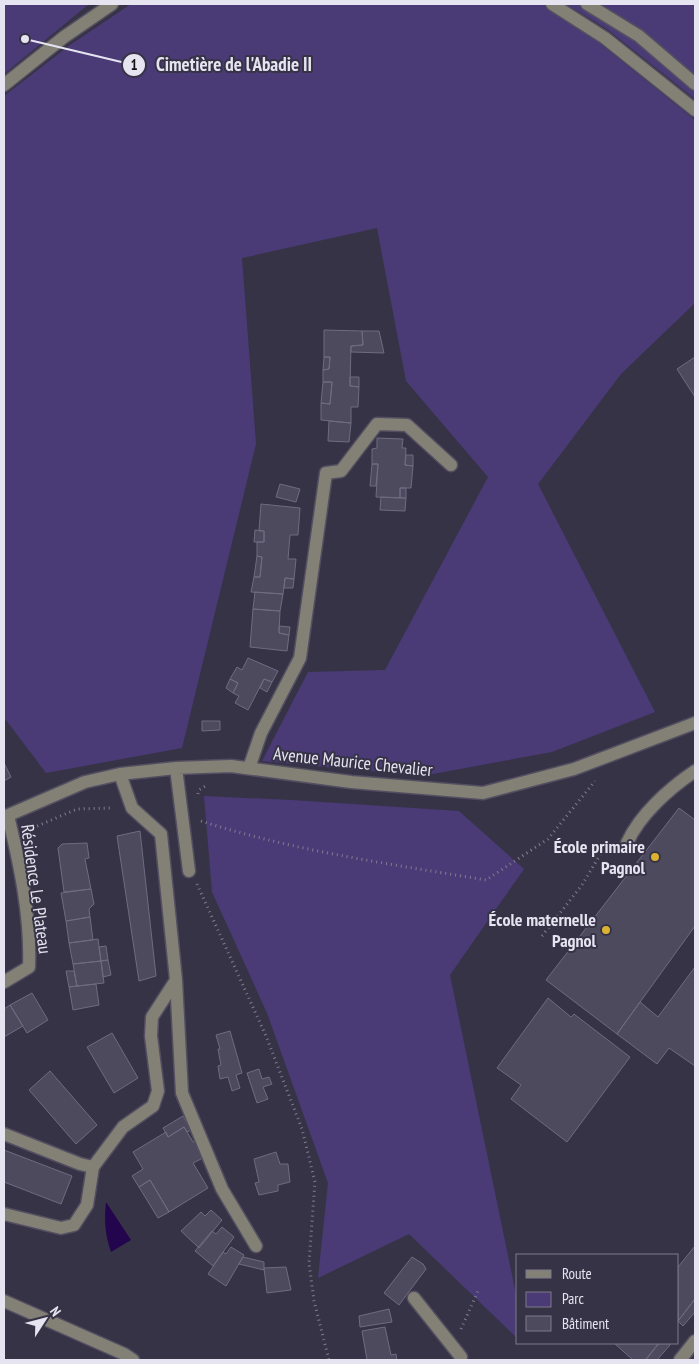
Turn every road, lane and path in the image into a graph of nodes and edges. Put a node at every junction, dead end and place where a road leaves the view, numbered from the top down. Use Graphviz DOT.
graph roads {
  1 [pos="112,4"];
  2 [pos="552,4"];
  3 [pos="587,4"];
  4 [pos="695,84"];
  5 [pos="4,85"];
  6 [pos="695,110"];
  7 [pos="450,465"];
  8 [pos="695,723"];
  9 [pos="176,768"];
  10 [pos="250,768"];
  11 [pos="695,771"];
  12 [pos="120,774"];
  13 [pos="597,778"];
  14 [pos="210,783"];
  15 [pos="198,800"];
  16 [pos="132,808"];
  17 [pos="6,817"];
  18 [pos="196,819"];
  19 [pos="13,836"];
  20 [pos="629,837"];
  21 [pos="189,871"];
  22 [pos="542,936"];
  23 [pos="176,980"];
  24 [pos="4,982"];
  25 [pos="4,1134"];
  26 [pos="93,1167"];
  27 [pos="4,1214"];
  28 [pos="256,1246"];
  29 [pos="478,1292"];
  30 [pos="414,1298"];
  31 [pos="4,1301"];
  32 [pos="695,1340"];
  33 [pos="454,1346"];
  34 [pos="463,1359"];
  35 [pos="133,1360"];
  36 [pos="329,1360"];
  37 [pos="680,1360"];
  1 -- 5 [label="street"];
  2 -- 6 [label="street"];
  3 -- 4 [label="street"];
  7 -- 10 [label="street"];
  8 -- 10 [label="street, Avenue Maurice Chevalier"];
  9 -- 10 [label="street, Avenue Maurice Chevalier"];
  9 -- 12 [label="street, Avenue Maurice Chevalier"];
  9 -- 21 [label="street"];
  11 -- 20 [label="street"];
  12 -- 16 [label="street"];
  12 -- 17 [label="street, Avenue Maurice Chevalier"];
  13 -- 18 [label="path"];
  14 -- 15 [label="path"];
  16 -- 19 [label="path"];
  16 -- 23 [label="street"];
  17 -- 19 [label="street, Résidence Le Plateau"];
  19 -- 24 [label="street, Résidence Le Plateau"];
  20 -- 22 [label="path"];
  21 -- 36 [label="path"];
  23 -- 26 [label="street"];
  23 -- 28 [label="street"];
  25 -- 26 [label="street"];
  26 -- 27 [label="street"];
  29 -- 33 [label="path"];
  30 -- 33 [label="street"];
  31 -- 35 [label="street"];
  32 -- 37 [label="street"];
  33 -- 34 [label="street"];
}
